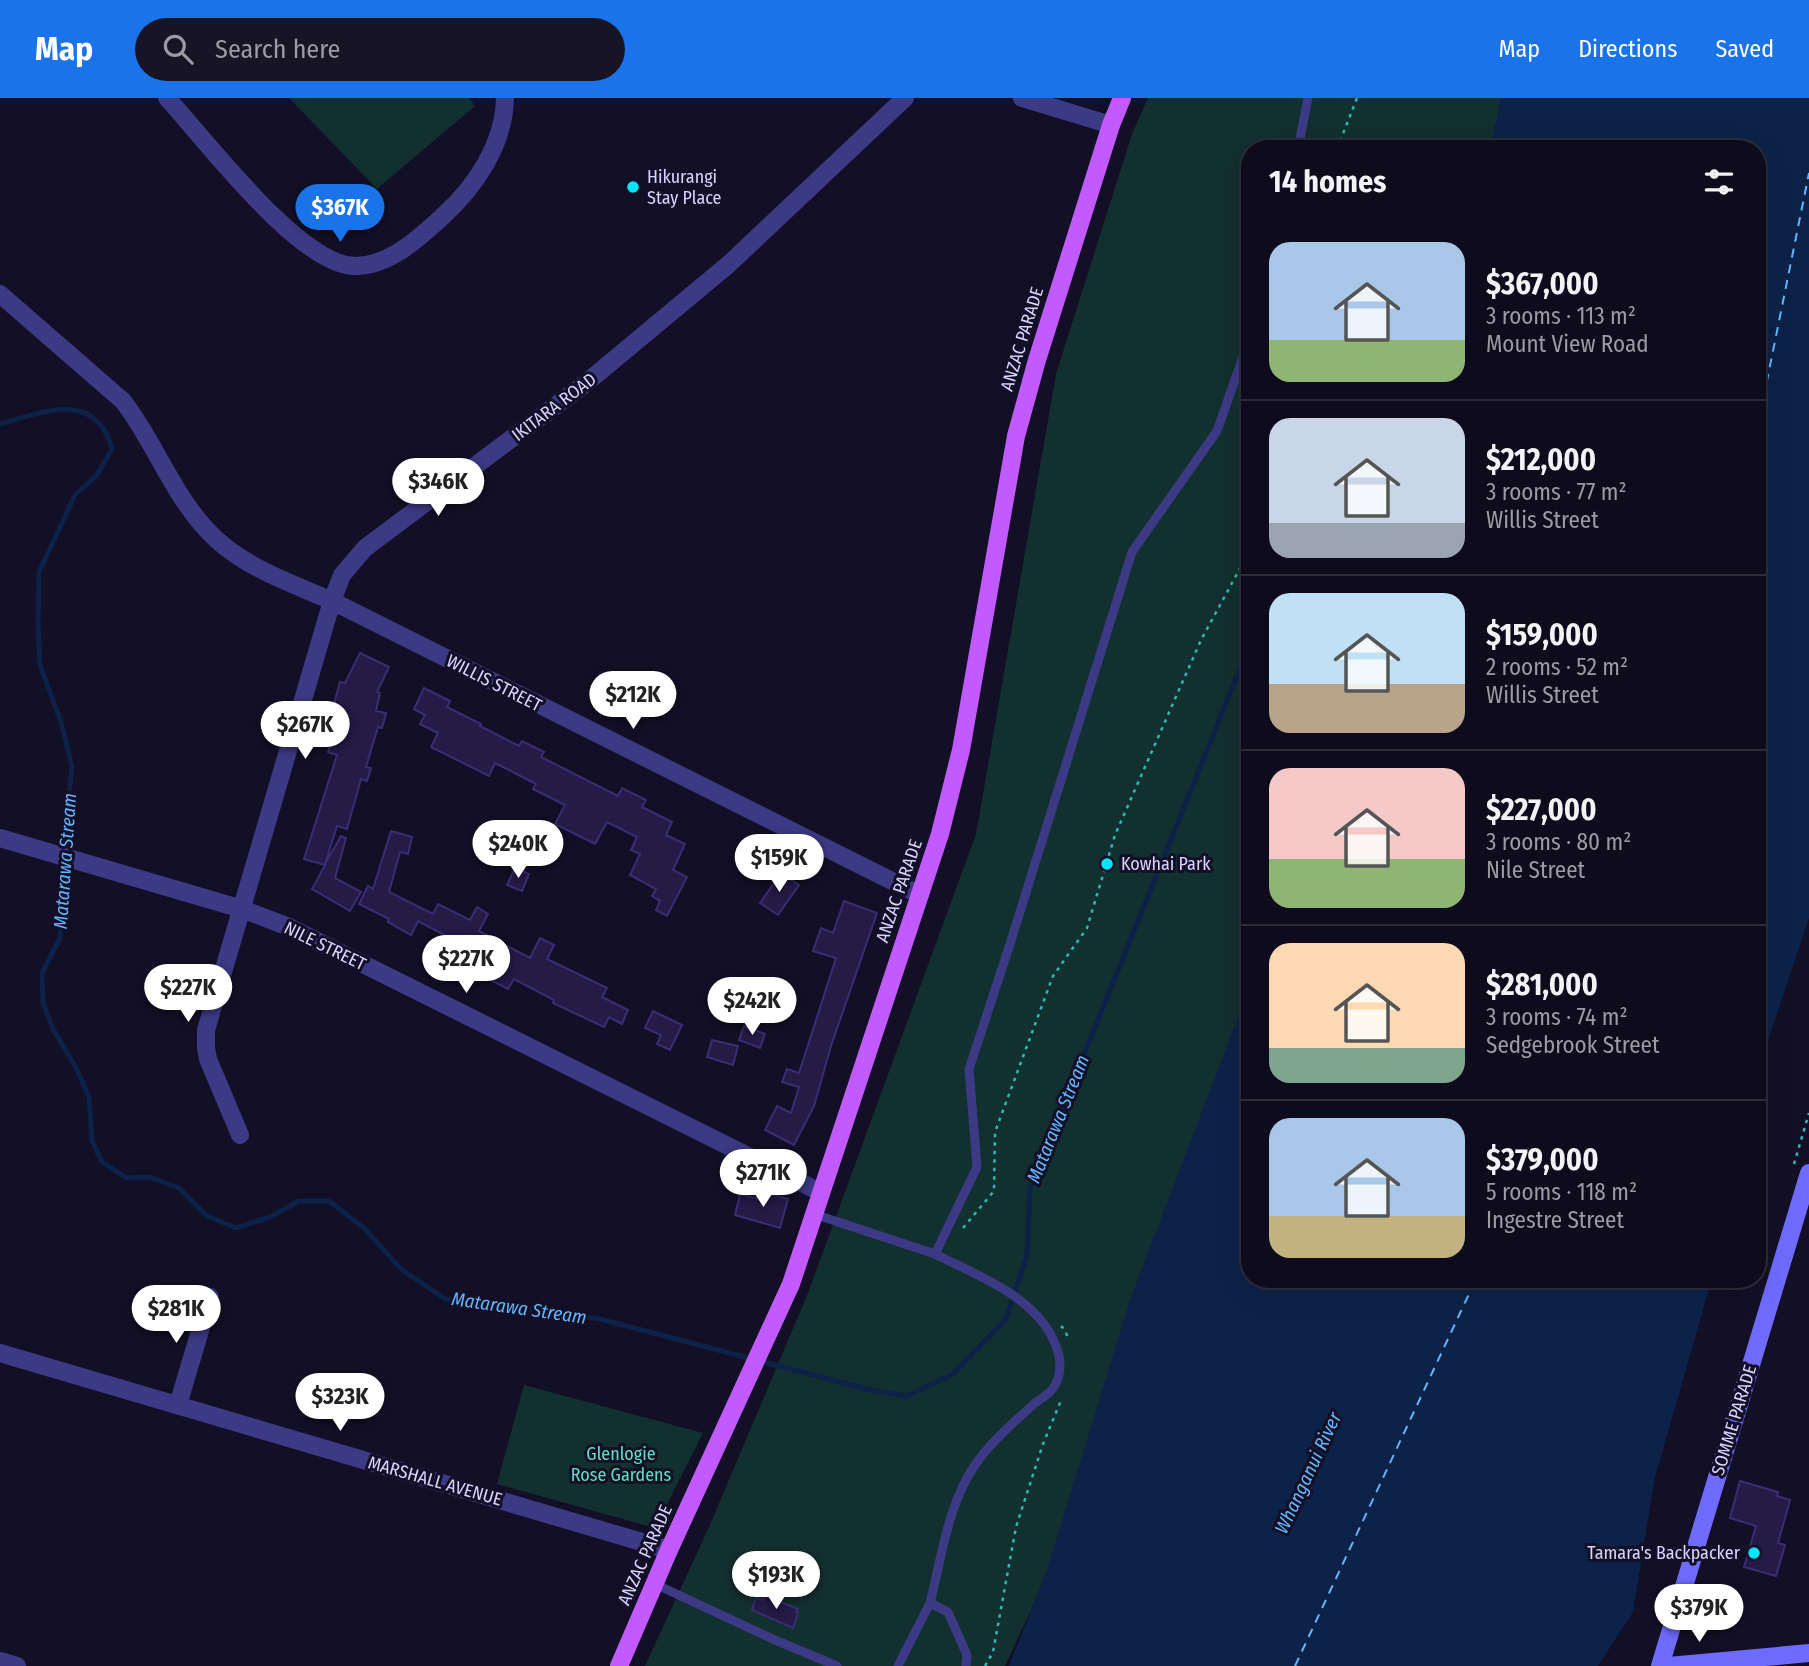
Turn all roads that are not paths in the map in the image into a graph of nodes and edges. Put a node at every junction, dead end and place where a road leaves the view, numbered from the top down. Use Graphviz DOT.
graph roads {
  1 [pos="167,98"];
  2 [pos="505,98"];
  3 [pos="905,98"];
  4 [pos="1022,98"];
  5 [pos="1122,98"];
  6 [pos="1308,98"];
  7 [pos="1111,125"];
  8 [pos="1300,140"];
  9 [pos="0,294"];
  10 [pos="1241,363"];
  11 [pos="332,601"];
  12 [pos="0,838"];
  13 [pos="920,895"];
  14 [pos="242,909"];
  15 [pos="240,1135"];
  16 [pos="1809,1173"];
  17 [pos="820,1192"];
  18 [pos="813,1214"];
  19 [pos="935,1254"];
  20 [pos="210,1297"];
  21 [pos="0,1353"];
  22 [pos="178,1405"];
  23 [pos="668,1550"];
  24 [pos="655,1584"];
  25 [pos="930,1603"];
  26 [pos="1809,1653"];
  27 [pos="0,1661"];
  28 [pos="16,1666"];
  29 [pos="619,1666"];
  30 [pos="838,1666"];
  31 [pos="898,1666"];
  32 [pos="966,1666"];
  33 [pos="1660,1666"];
  34 [pos="1669,1666"];
  1 -- 2 [label="street"];
  3 -- 11 [label="street, IKITARA ROAD"];
  4 -- 7 [label="street"];
  5 -- 7 [label="main road, ANZAC PARADE"];
  6 -- 8 [label="lane"];
  7 -- 13 [label="main road, ANZAC PARADE"];
  9 -- 11 [label="street"];
  10 -- 19 [label="lane"];
  11 -- 13 [label="street, WILLIS STREET"];
  11 -- 14 [label="street, IKITARA ROAD"];
  12 -- 14 [label="street, NILE STREET"];
  13 -- 17 [label="main road, ANZAC PARADE"];
  14 -- 15 [label="street, IKITARA ROAD"];
  14 -- 17 [label="street, NILE STREET"];
  16 -- 33 [label="main road, SOMME PARADE"];
  17 -- 18 [label="main road, ANZAC PARADE"];
  18 -- 19 [label="lane"];
  18 -- 23 [label="main road, ANZAC PARADE"];
  19 -- 25 [label="lane"];
  20 -- 22 [label="street"];
  21 -- 22 [label="street, MARSHALL AVENUE"];
  22 -- 23 [label="street, MARSHALL AVENUE"];
  23 -- 24 [label="main road, ANZAC PARADE"];
  24 -- 29 [label="main road, ANZAC PARADE"];
  24 -- 30 [label="lane"];
  25 -- 31 [label="lane"];
  25 -- 32 [label="lane"];
  26 -- 34 [label="main road"];
  27 -- 28 [label="street"];
}
